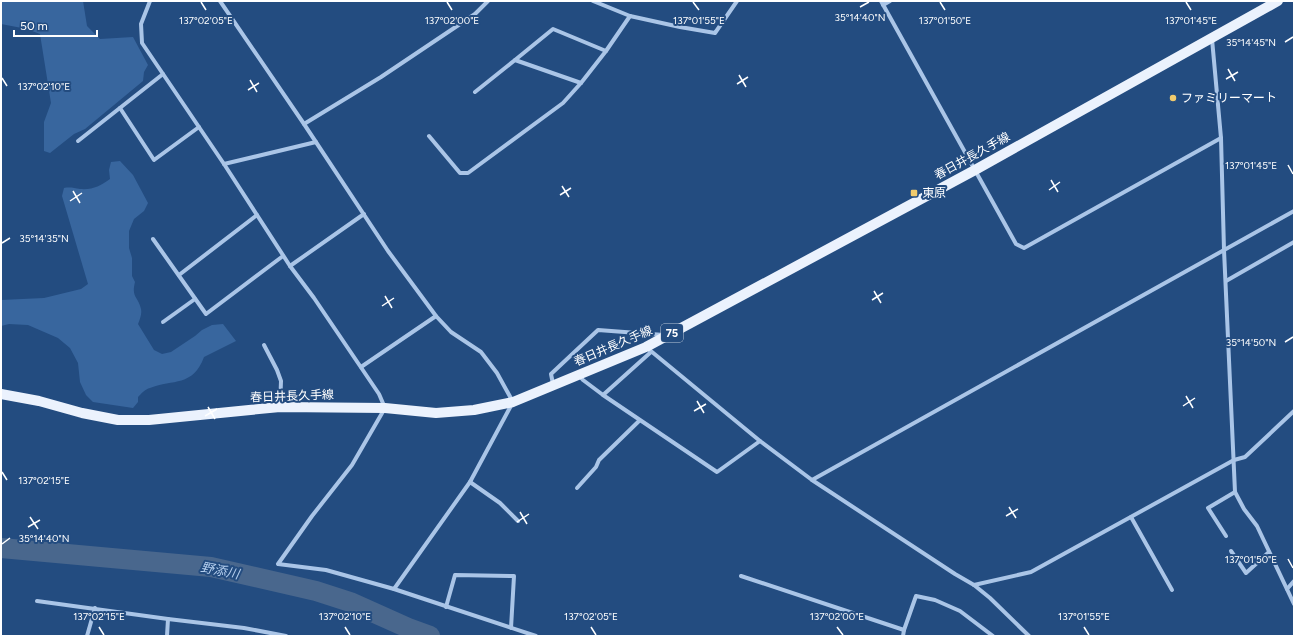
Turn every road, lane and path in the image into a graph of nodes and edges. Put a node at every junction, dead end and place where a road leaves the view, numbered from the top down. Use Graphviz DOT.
graph roads {
  1 [pos="150,1"];
  2 [pos="220,1"];
  3 [pos="488,1"];
  4 [pos="593,1"];
  5 [pos="736,1"];
  6 [pos="890,1"];
  7 [pos="1278,1"];
  8 [pos="882,3"];
  9 [pos="630,16"];
  10 [pos="1212,37"];
  11 [pos="606,51"];
  12 [pos="515,60"];
  13 [pos="163,74"];
  14 [pos="581,84"];
  15 [pos="475,92"];
  16 [pos="120,108"];
  17 [pos="304,124"];
  18 [pos="199,127"];
  19 [pos="429,136"];
  20 [pos="1221,138"];
  21 [pos="78,141"];
  22 [pos="316,142"];
  23 [pos="224,164"];
  24 [pos="975,170"];
  25 [pos="1294,211"];
  26 [pos="364,214"];
  27 [pos="257,215"];
  28 [pos="153,239"];
  29 [pos="1294,242"];
  30 [pos="1224,250"];
  31 [pos="283,256"];
  32 [pos="290,266"];
  33 [pos="179,275"];
  34 [pos="1226,281"];
  35 [pos="195,299"];
  36 [pos="436,316"];
  37 [pos="163,322"];
  38 [pos="668,335"];
  39 [pos="264,345"];
  40 [pos="648,349"];
  41 [pos="361,367"];
  42 [pos="578,375"];
  43 [pos="554,385"];
  44 [pos="1,394"];
  45 [pos="603,395"];
  46 [pos="513,402"];
  47 [pos="280,407"];
  48 [pos="385,408"];
  49 [pos="1294,411"];
  50 [pos="639,421"];
  51 [pos="760,441"];
  52 [pos="1234,460"];
  53 [pos="812,480"];
  54 [pos="470,482"];
  55 [pos="577,488"];
  56 [pos="1235,492"];
  57 [pos="1131,517"];
  58 [pos="518,521"];
  59 [pos="1226,536"];
  60 [pos="1231,551"];
  61 [pos="1269,552"];
  62 [pos="742,576"];
  63 [pos="1294,581"];
  64 [pos="974,585"];
  65 [pos="394,589"];
  66 [pos="1287,589"];
  67 [pos="1172,590"];
  68 [pos="37,601"];
  69 [pos="1294,604"];
  70 [pos="446,607"];
  71 [pos="95,608"];
  72 [pos="168,619"];
  73 [pos="512,628"];
  74 [pos="904,630"];
  75 [pos="87,636"];
  76 [pos="166,636"];
  77 [pos="286,636"];
  78 [pos="536,636"];
  79 [pos="903,636"];
  80 [pos="993,636"];
  81 [pos="1029,636"];
  1 -- 13 [label="street"];
  2 -- 17 [label="street"];
  3 -- 17 [label="street"];
  4 -- 9 [label="street"];
  5 -- 9 [label="street"];
  6 -- 8 [label="street"];
  7 -- 10 [label="main road, 春日井長久手線 / 75"];
  8 -- 24 [label="street"];
  9 -- 11 [label="street"];
  10 -- 20 [label="street"];
  10 -- 24 [label="main road, 春日井長久手線 / 75"];
  11 -- 12 [label="street"];
  11 -- 14 [label="street"];
  12 -- 14 [label="street"];
  12 -- 15 [label="street"];
  13 -- 16 [label="street"];
  13 -- 18 [label="street"];
  14 -- 19 [label="street"];
  16 -- 18 [label="street"];
  16 -- 21 [label="street"];
  17 -- 22 [label="street"];
  18 -- 23 [label="street"];
  20 -- 24 [label="street"];
  20 -- 30 [label="street"];
  22 -- 23 [label="street"];
  22 -- 26 [label="street"];
  23 -- 27 [label="street"];
  24 -- 38 [label="main road, 春日井長久手線 / 75"];
  25 -- 30 [label="street"];
  26 -- 32 [label="street"];
  26 -- 36 [label="street"];
  27 -- 31 [label="street"];
  27 -- 33 [label="street"];
  28 -- 33 [label="street"];
  29 -- 34 [label="street"];
  30 -- 34 [label="street"];
  30 -- 53 [label="street"];
  31 -- 32 [label="street"];
  31 -- 35 [label="street"];
  32 -- 41 [label="street"];
  33 -- 35 [label="street"];
  34 -- 52 [label="street"];
  35 -- 37 [label="street"];
  36 -- 41 [label="street"];
  36 -- 46 [label="street"];
  38 -- 40 [label="main road, 春日井長久手線 / 75"];
  38 -- 43 [label="street"];
  39 -- 47 [label="street"];
  40 -- 42 [label="main road, 春日井長久手線 / 75"];
  40 -- 45 [label="street"];
  40 -- 51 [label="street"];
  41 -- 48 [label="street"];
  42 -- 43 [label="main road, 春日井長久手線 / 75"];
  42 -- 45 [label="street"];
  43 -- 46 [label="main road, 春日井長久手線 / 75"];
  44 -- 47 [label="main road, 春日井長久手線 / 75"];
  45 -- 50 [label="street"];
  46 -- 48 [label="main road, 春日井長久手線 / 75"];
  46 -- 54 [label="street"];
  47 -- 48 [label="main road, 春日井長久手線 / 75"];
  48 -- 65 [label="street"];
  49 -- 52 [label="street"];
  50 -- 51 [label="street"];
  50 -- 55 [label="street"];
  51 -- 53 [label="street"];
  52 -- 56 [label="street"];
  52 -- 57 [label="street"];
  53 -- 64 [label="street"];
  54 -- 58 [label="street"];
  54 -- 65 [label="street"];
  56 -- 59 [label="street"];
  56 -- 61 [label="street"];
  57 -- 64 [label="street"];
  57 -- 67 [label="street"];
  60 -- 61 [label="street"];
  61 -- 66 [label="street"];
  62 -- 74 [label="street"];
  63 -- 66 [label="street"];
  64 -- 81 [label="street"];
  65 -- 70 [label="street"];
  66 -- 69 [label="street"];
  68 -- 71 [label="street"];
  70 -- 73 [label="street"];
  70 -- 73 [label="street"];
  71 -- 72 [label="street"];
  71 -- 75 [label="street"];
  72 -- 76 [label="street"];
  72 -- 77 [label="street"];
  73 -- 78 [label="street"];
  74 -- 79 [label="street"];
  74 -- 80 [label="street"];
}
